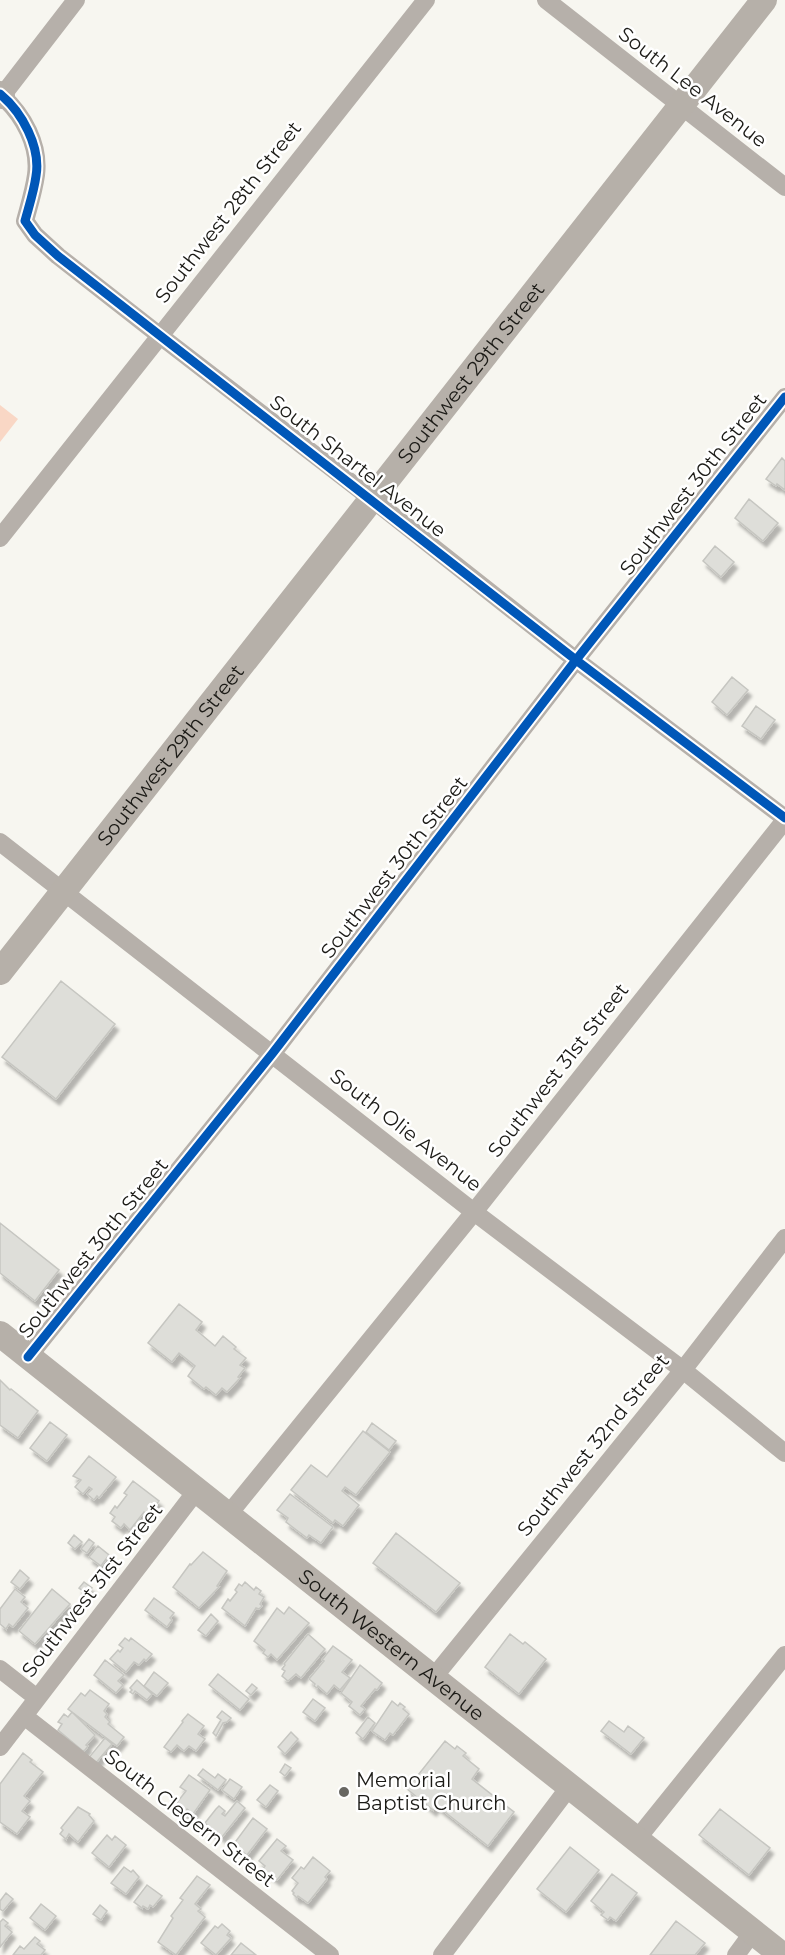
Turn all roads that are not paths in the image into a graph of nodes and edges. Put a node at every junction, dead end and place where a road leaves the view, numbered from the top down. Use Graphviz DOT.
graph roads {
  1 [pos="76,0"];
  2 [pos="426,0"];
  3 [pos="546,0"];
  4 [pos="764,0"];
  5 [pos="1,95"];
  6 [pos="681,106"];
  7 [pos="785,187"];
  8 [pos="159,335"];
  9 [pos="785,397"];
  10 [pos="372,499"];
  11 [pos="0,538"];
  12 [pos="576,660"];
  13 [pos="785,819"];
  14 [pos="0,842"];
  15 [pos="63,891"];
  16 [pos="0,972"];
  17 [pos="272,1054"];
  18 [pos="474,1212"];
  19 [pos="785,1238"];
  20 [pos="0,1334"];
  21 [pos="28,1357"];
  22 [pos="683,1370"];
  23 [pos="785,1453"];
  24 [pos="197,1490"];
  25 [pos="228,1515"];
  26 [pos="785,1655"];
  27 [pos="0,1669"];
  28 [pos="434,1678"];
  29 [pos="37,1698"];
  30 [pos="24,1716"];
  31 [pos="0,1747"];
  32 [pos="570,1786"];
  33 [pos="637,1839"];
  34 [pos="753,1932"];
  35 [pos="330,1955"];
  36 [pos="442,1955"];
  37 [pos="736,1955"];
  38 [pos="782,1955"];
  1 -- 5 [label="street"];
  2 -- 8 [label="street, Southwest 28th Street"];
  3 -- 6 [label="street, South Lee Avenue"];
  4 -- 6 [label="main road, Southwest 29th Street"];
  5 -- 8 [label="street, South Shartel Avenue"];
  6 -- 7 [label="street, South Lee Avenue"];
  6 -- 10 [label="main road, Southwest 29th Street"];
  8 -- 10 [label="street, South Shartel Avenue"];
  8 -- 11 [label="street, Southwest 28th Street"];
  9 -- 12 [label="street, Southwest 30th Street"];
  10 -- 12 [label="street, South Shartel Avenue"];
  10 -- 15 [label="main road, Southwest 29th Street"];
  12 -- 13 [label="street, South Shartel Avenue"];
  12 -- 17 [label="street, Southwest 30th Street"];
  13 -- 18 [label="street, Southwest 31st Street"];
  14 -- 15 [label="street, South Olie Avenue"];
  15 -- 16 [label="main road, Southwest 29th Street"];
  15 -- 17 [label="street, South Olie Avenue"];
  17 -- 18 [label="street, South Olie Avenue"];
  17 -- 21 [label="street, Southwest 30th Street"];
  18 -- 22 [label="street, South Olie Avenue"];
  18 -- 25 [label="street, Southwest 31st Street"];
  19 -- 22 [label="street, Southwest 32nd Street"];
  20 -- 21 [label="main road, South Western Avenue"];
  21 -- 24 [label="main road, South Western Avenue"];
  22 -- 23 [label="street, South Olie Avenue"];
  22 -- 28 [label="street, Southwest 32nd Street"];
  24 -- 25 [label="main road, South Western Avenue"];
  24 -- 29 [label="street, Southwest 31st Street"];
  25 -- 28 [label="main road, South Western Avenue"];
  26 -- 33 [label="street"];
  27 -- 29 [label="street"];
  28 -- 32 [label="main road, South Western Avenue"];
  29 -- 30 [label="street, Southwest 31st Street"];
  30 -- 31 [label="street, Southwest 31st Street"];
  30 -- 35 [label="street, South Clegern Street"];
  32 -- 33 [label="main road, South Western Avenue"];
  32 -- 36 [label="street"];
  33 -- 34 [label="main road, South Western Avenue"];
  34 -- 37 [label="street"];
  34 -- 38 [label="main road, South Western Avenue"];
}
